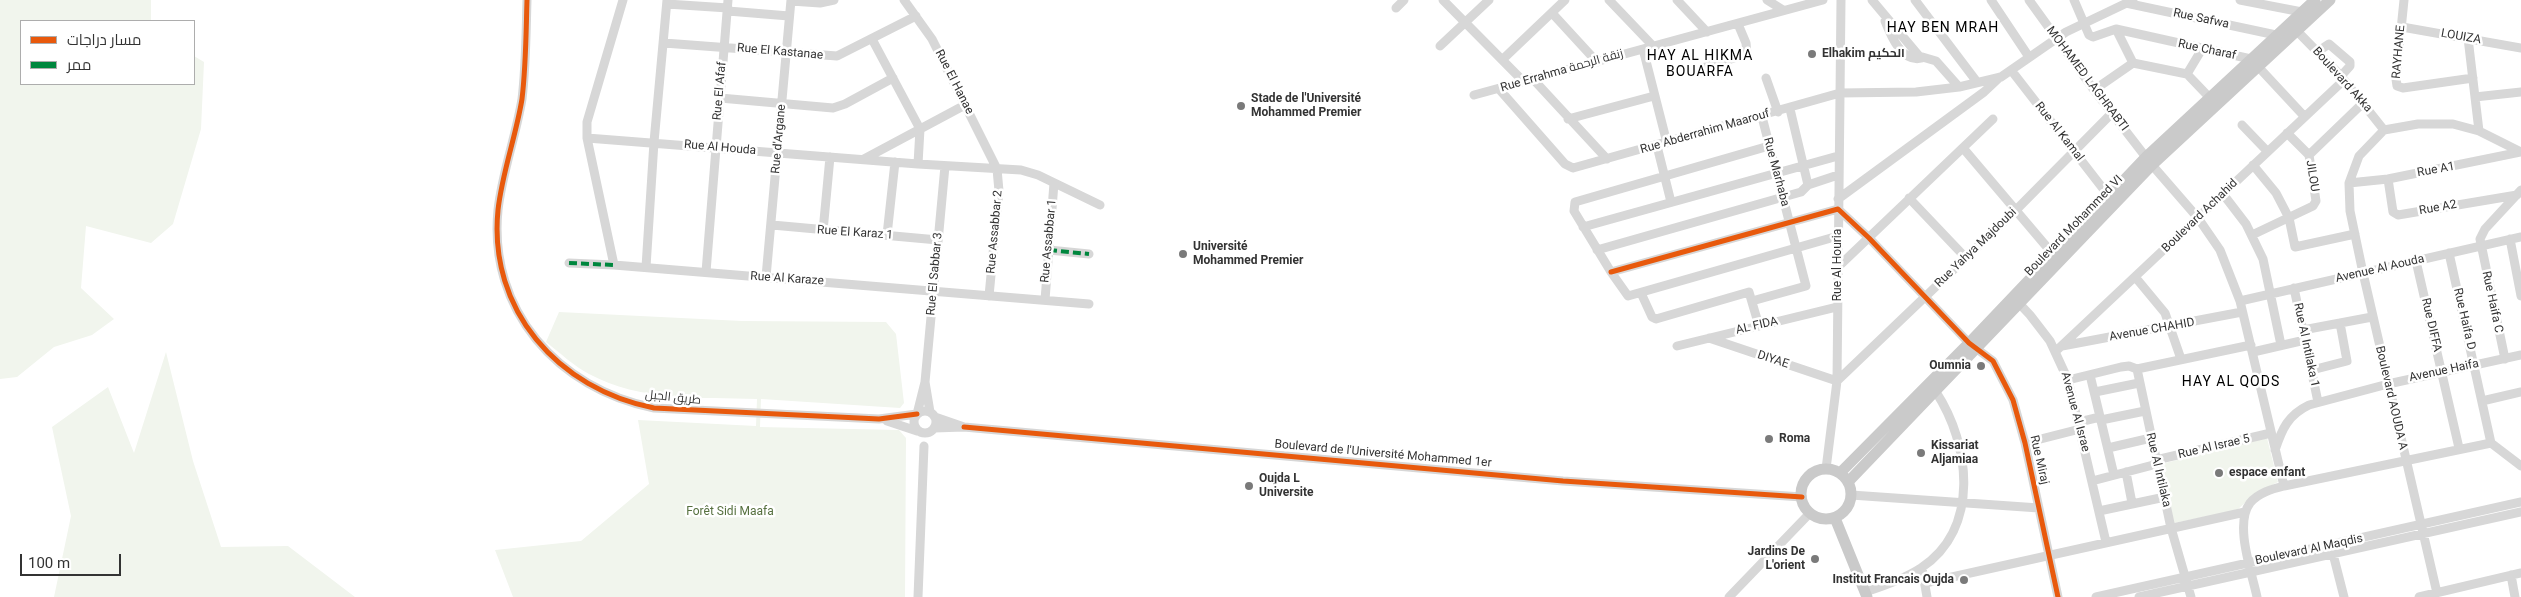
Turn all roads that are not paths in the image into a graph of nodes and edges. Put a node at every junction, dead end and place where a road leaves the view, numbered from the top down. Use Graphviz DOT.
graph roads {
  1 [pos="527,0"];
  2 [pos="623,0"];
  3 [pos="791,0"];
  4 [pos="834,0"];
  5 [pos="904,0"];
  6 [pos="1404,0"];
  7 [pos="1443,0"];
  8 [pos="1489,0"];
  9 [pos="1565,0"];
  10 [pos="1609,0"];
  11 [pos="1677,0"];
  12 [pos="1767,0"];
  13 [pos="1823,0"];
  14 [pos="1841,0"];
  15 [pos="1872,0"];
  16 [pos="1914,0"];
  17 [pos="1991,0"];
  18 [pos="2029,0"];
  19 [pos="2074,0"];
  20 [pos="2240,0"];
  21 [pos="2315,0"];
  22 [pos="2330,0"];
  23 [pos="2404,0"];
  24 [pos="667,2"];
  25 [pos="2130,2"];
  26 [pos="2114,4"];
  27 [pos="728,6"];
  28 [pos="1786,6"];
  29 [pos="1396,8"];
  30 [pos="2302,12"];
  31 [pos="1552,13"];
  32 [pos="789,16"];
  33 [pos="916,16"];
  34 [pos="1465,22"];
  35 [pos="2084,22"];
  36 [pos="1738,24"];
  37 [pos="2402,27"];
  38 [pos="2116,29"];
  39 [pos="2297,31"];
  40 [pos="1707,32"];
  41 [pos="2276,35"];
  42 [pos="2056,38"];
  43 [pos="2468,38"];
  44 [pos="872,39"];
  45 [pos="664,43"];
  46 [pos="1440,46"];
  47 [pos="1652,46"];
  48 [pos="724,47"];
  49 [pos="1643,48"];
  50 [pos="2521,48"];
  51 [pos="2202,49"];
  52 [pos="786,52"];
  53 [pos="2316,52"];
  54 [pos="2029,57"];
  55 [pos="1502,60"];
  56 [pos="1597,62"];
  57 [pos="2133,63"];
  58 [pos="2254,64"];
  59 [pos="1702,68"];
  60 [pos="2011,70"];
  61 [pos="2187,74"];
  62 [pos="2001,77"];
  63 [pos="893,78"];
  64 [pos="1532,78"];
  65 [pos="1766,78"];
  66 [pos="2343,78"];
  67 [pos="2473,78"];
  68 [pos="1523,81"];
  69 [pos="1978,82"];
  70 [pos="1959,87"];
  71 [pos="1499,89"];
  72 [pos="2094,90"];
  73 [pos="2521,92"];
  74 [pos="1840,94"];
  75 [pos="1474,95"];
  76 [pos="1654,96"];
  77 [pos="2209,97"];
  78 [pos="2475,97"];
  79 [pos="720,98"];
  80 [pos="782,102"];
  81 [pos="2364,102"];
  82 [pos="965,105"];
  83 [pos="1790,109"];
  84 [pos="1778,112"];
  85 [pos="2112,113"];
  86 [pos="2304,116"];
  87 [pos="1762,117"];
  88 [pos="1568,119"];
  89 [pos="1993,119"];
  90 [pos="2242,125"];
  91 [pos="920,129"];
  92 [pos="2384,130"];
  93 [pos="2479,131"];
  94 [pos="2287,133"];
  95 [pos="587,138"];
  96 [pos="654,142"];
  97 [pos="1667,143"];
  98 [pos="1657,146"];
  99 [pos="1769,146"];
  100 [pos="716,147"];
  101 [pos="1963,148"];
  102 [pos="2074,151"];
  103 [pos="2267,151"];
  104 [pos="2521,152"];
  105 [pos="778,153"];
  106 [pos="2309,155"];
  107 [pos="1838,156"];
  108 [pos="830,157"];
  109 [pos="864,159"];
  110 [pos="1607,159"];
  111 [pos="2149,161"];
  112 [pos="895,162"];
  113 [pos="918,164"];
  114 [pos="1803,164"];
  115 [pos="2253,165"];
  116 [pos="945,166"];
  117 [pos="997,169"];
  118 [pos="1776,172"];
  119 [pos="1838,175"];
  120 [pos="1664,176"];
  121 [pos="2388,179"];
  122 [pos="1054,183"];
  123 [pos="1808,184"];
  124 [pos="2349,184"];
  125 [pos="2519,192"];
  126 [pos="2223,194"];
  127 [pos="2108,195"];
  128 [pos="1783,197"];
  129 [pos="1909,198"];
  130 [pos="1838,199"];
  131 [pos="1671,202"];
  132 [pos="1100,205"];
  133 [pos="1838,209"];
  134 [pos="2016,210"];
  135 [pos="2198,218"];
  136 [pos="2288,218"];
  137 [pos="1790,224"];
  138 [pos="772,225"];
  139 [pos="1583,227"];
  140 [pos="823,231"];
  141 [pos="2252,234"];
  142 [pos="2355,234"];
  143 [pos="887,235"];
  144 [pos="1838,236"];
  145 [pos="2521,237"];
  146 [pos="1869,238"];
  147 [pos="2510,239"];
  148 [pos="938,240"];
  149 [pos="2480,246"];
  150 [pos="1796,247"];
  151 [pos="1049,250"];
  152 [pos="1597,250"];
  153 [pos="2052,253"];
  154 [pos="2449,253"];
  155 [pos="1089,254"];
  156 [pos="1966,258"];
  157 [pos="2416,261"];
  158 [pos="569,263"];
  159 [pos="614,265"];
  160 [pos="646,267"];
  161 [pos="1838,267"];
  162 [pos="706,272"];
  163 [pos="1611,272"];
  164 [pos="2363,273"];
  165 [pos="766,277"];
  166 [pos="2136,278"];
  167 [pos="2294,288"];
  168 [pos="934,292"];
  169 [pos="1641,293"];
  170 [pos="2270,293"];
  171 [pos="989,296"];
  172 [pos="2521,296"];
  173 [pos="1926,297"];
  174 [pos="1044,300"];
  175 [pos="2015,300"];
  176 [pos="1752,301"];
  177 [pos="2240,301"];
  178 [pos="1089,304"];
  179 [pos="1837,307"];
  180 [pos="2242,312"];
  181 [pos="2372,317"];
  182 [pos="2340,323"];
  183 [pos="1759,326"];
  184 [pos="2171,327"];
  185 [pos="2304,335"];
  186 [pos="1709,338"];
  187 [pos="2281,345"];
  188 [pos="1678,346"];
  189 [pos="1973,346"];
  190 [pos="2059,348"];
  191 [pos="2252,348"];
  192 [pos="2521,355"];
  193 [pos="2181,359"];
  194 [pos="2505,359"];
  195 [pos="2474,365"];
  196 [pos="2137,369"];
  197 [pos="2312,370"];
  198 [pos="2442,372"];
  199 [pos="2090,375"];
  200 [pos="2068,380"];
  201 [pos="1837,381"];
  202 [pos="925,382"];
  203 [pos="2139,383"];
  204 [pos="2388,384"];
  205 [pos="1936,392"];
  206 [pos="2095,392"];
  207 [pos="2521,392"];
  208 [pos="2482,400"];
  209 [pos="2318,402"];
  210 [pos="2145,411"];
  211 [pos="917,414"];
  212 [pos="932,415"];
  213 [pos="2101,418"];
  214 [pos="880,419"];
  215 [pos="2080,425"];
  216 [pos="964,427"];
  217 [pos="932,430"];
  218 [pos="919,431"];
  219 [pos="2271,433"];
  220 [pos="2151,438"];
  221 [pos="2025,443"];
  222 [pos="2491,443"];
  223 [pos="924,446"];
  224 [pos="2108,448"];
  225 [pos="2459,448"];
  226 [pos="2275,450"];
  227 [pos="2405,460"];
  228 [pos="2156,462"];
  229 [pos="2521,466"];
  230 [pos="1826,469"];
  231 [pos="2126,472"];
  232 [pos="1840,473"];
  233 [pos="2114,475"];
  234 [pos="2092,481"];
  235 [pos="1848,482"];
  236 [pos="2284,486"];
  237 [pos="1851,495"];
  238 [pos="1802,497"];
  239 [pos="2165,497"];
  240 [pos="2521,502"];
  241 [pos="2132,503"];
  242 [pos="1961,504"];
  243 [pos="2039,508"];
  244 [pos="2099,511"];
  245 [pos="2245,512"];
  246 [pos="2521,512"];
  247 [pos="1810,513"];
  248 [pos="1835,518"];
  249 [pos="2421,525"];
  250 [pos="2171,528"];
  251 [pos="2423,534"];
  252 [pos="2106,542"];
  253 [pos="2332,550"];
  254 [pos="2049,555"];
  255 [pos="2251,567"];
  256 [pos="1922,568"];
  257 [pos="2521,573"];
  258 [pos="2511,575"];
  259 [pos="2184,579"];
  260 [pos="1924,582"];
  261 [pos="2437,593"];
  262 [pos="1866,594"];
  263 [pos="918,597"];
  264 [pos="1728,597"];
  265 [pos="1927,597"];
  266 [pos="2058,597"];
  267 [pos="2096,597"];
  268 [pos="2139,597"];
  269 [pos="2184,597"];
  270 [pos="2191,597"];
  271 [pos="2257,597"];
  272 [pos="2344,597"];
  273 [pos="2418,597"];
  274 [pos="2515,597"];
  1 -- 214 [label="street, طريق الجبل"];
  2 -- 95 [label="street"];
  3 -- 4 [label="street"];
  3 -- 32 [label="street, Rue d'Argane"];
  5 -- 33 [label="street, Rue El Hanae"];
  6 -- 29 [label="street"];
  7 -- 34 [label="street"];
  8 -- 34 [label="street"];
  9 -- 31 [label="street"];
  10 -- 47 [label="street"];
  11 -- 40 [label="street"];
  12 -- 28 [label="street"];
  13 -- 28 [label="street, Rue Errahma زنقة الرحمة"];
  14 -- 74 [label="street, Rue Al Houria"];
  15 -- 70 [label="street"];
  16 -- 69 [label="street"];
  17 -- 54 [label="street"];
  18 -- 42 [label="street, MOHAMED LAGHRABTI"];
  19 -- 35 [label="street"];
  20 -- 30 [label="street"];
  21 -- 30 [label="main road, Boulevard Mohammed VI"];
  22 -- 39 [label="main road, Boulevard Mohammed VI"];
  23 -- 37 [label="street, RAYHANE"];
  24 -- 27 [label="street"];
  24 -- 45 [label="street"];
  25 -- 26 [label="street"];
  25 -- 41 [label="street, Rue Safwa"];
  26 -- 35 [label="street"];
  27 -- 32 [label="street"];
  27 -- 48 [label="street, Rue El Afaf"];
  28 -- 36 [label="street, Rue Errahma زنقة الرحمة"];
  30 -- 41 [label="main road, Boulevard Mohammed VI"];
  31 -- 55 [label="street"];
  31 -- 56 [label="street"];
  32 -- 52 [label="street, Rue d'Argane"];
  33 -- 44 [label="street, Rue El Kastanae"];
  33 -- 82 [label="street, Rue El Hanae"];
  34 -- 46 [label="street"];
  34 -- 55 [label="street"];
  35 -- 38 [label="street"];
  35 -- 42 [label="street"];
  36 -- 40 [label="street, Rue Errahma زنقة الرحمة"];
  36 -- 59 [label="street"];
  37 -- 43 [label="street, LOUIZA"];
  37 -- 67 [label="street, RAYHANE"];
  38 -- 51 [label="street, Rue Charaf"];
  38 -- 57 [label="street"];
  39 -- 53 [label="street, Boulevard Akka"];
  39 -- 58 [label="main road, Boulevard Mohammed VI"];
  40 -- 47 [label="street, Rue Errahma زنقة الرحمة"];
  41 -- 58 [label="main road, Boulevard Mohammed VI"];
  42 -- 54 [label="street"];
  42 -- 72 [label="street, MOHAMED LAGHRABTI"];
  43 -- 50 [label="street, LOUIZA"];
  43 -- 67 [label="street"];
  44 -- 52 [label="street, Rue El Kastanae"];
  44 -- 63 [label="street"];
  45 -- 48 [label="street, Rue El Kastanae"];
  45 -- 96 [label="street"];
  47 -- 49 [label="street, Rue Errahma زنقة الرحمة"];
  48 -- 52 [label="street, Rue El Kastanae"];
  48 -- 79 [label="street, Rue El Afaf"];
  49 -- 56 [label="street, Rue Errahma زنقة الرحمة"];
  49 -- 76 [label="street"];
  51 -- 58 [label="street, Rue Charaf"];
  51 -- 61 [label="street"];
  52 -- 80 [label="street, Rue d'Argane"];
  53 -- 66 [label="street, Boulevard Akka"];
  53 -- 66 [label="street"];
  54 -- 60 [label="street"];
  55 -- 68 [label="street"];
  56 -- 64 [label="street, Rue Errahma زنقة الرحمة"];
  57 -- 61 [label="street"];
  57 -- 72 [label="street"];
  58 -- 77 [label="main road, Boulevard Mohammed VI"];
  58 -- 86 [label="street"];
  58 -- 111 [label="main road, Boulevard Mohammed VI"];
  60 -- 62 [label="street"];
  60 -- 102 [label="street, Rue Al Kamal"];
  61 -- 77 [label="street"];
  62 -- 69 [label="street, Rue Abderrahim Maarouf"];
  62 -- 130 [label="street"];
  63 -- 80 [label="street"];
  63 -- 91 [label="street"];
  64 -- 68 [label="street, Rue Errahma زنقة الرحمة"];
  64 -- 88 [label="street"];
  65 -- 84 [label="street"];
  66 -- 81 [label="street, Boulevard Akka"];
  66 -- 86 [label="street, Boulevard Achahid"];
  67 -- 78 [label="street"];
  68 -- 71 [label="street, Rue Errahma زنقة الرحمة"];
  69 -- 70 [label="street, Rue Abderrahim Maarouf"];
  70 -- 74 [label="street, Rue Abderrahim Maarouf"];
  71 -- 75 [label="street, Rue Errahma زنقة الرحمة"];
  71 -- 110 [label="street, Rue Abderrahim Maarouf"];
  72 -- 85 [label="street, MOHAMED LAGHRABTI"];
  73 -- 78 [label="street"];
  74 -- 83 [label="street, Rue Abderrahim Maarouf"];
  74 -- 107 [label="street, Rue Al Houria"];
  76 -- 88 [label="street"];
  76 -- 97 [label="street"];
  77 -- 111 [label="main road, Boulevard Mohammed VI"];
  78 -- 93 [label="street"];
  79 -- 80 [label="street"];
  79 -- 100 [label="street, Rue El Afaf"];
  80 -- 105 [label="street, Rue d'Argane"];
  81 -- 92 [label="street, Boulevard Akka"];
  81 -- 106 [label="street, JILOU"];
  82 -- 91 [label="street"];
  82 -- 117 [label="street, Rue El Hanae"];
  83 -- 84 [label="street, Rue Abderrahim Maarouf"];
  83 -- 114 [label="street"];
  84 -- 87 [label="street, Rue Abderrahim Maarouf"];
  85 -- 102 [label="street, Rue Yahya Majdoubi"];
  85 -- 111 [label="street, MOHAMED LAGHRABTI"];
  86 -- 94 [label="street, Boulevard Achahid"];
  87 -- 97 [label="street, Rue Abderrahim Maarouf"];
  87 -- 99 [label="street, Rue Marhaba"];
  88 -- 110 [label="street"];
  89 -- 101 [label="street"];
  90 -- 103 [label="street"];
  91 -- 109 [label="street"];
  91 -- 113 [label="street"];
  92 -- 93 [label="street"];
  92 -- 124 [label="street, Boulevard AOUDA A"];
  93 -- 104 [label="street"];
  94 -- 103 [label="street, Boulevard Achahid"];
  94 -- 106 [label="street"];
  95 -- 96 [label="street, Rue Al Houda"];
  95 -- 159 [label="street"];
  96 -- 100 [label="street, Rue Al Houda"];
  96 -- 160 [label="street"];
  97 -- 98 [label="street, Rue Abderrahim Maarouf"];
  98 -- 110 [label="street, Rue Abderrahim Maarouf"];
  98 -- 120 [label="street"];
  99 -- 118 [label="street, Rue Marhaba"];
  99 -- 120 [label="street"];
  100 -- 105 [label="street, Rue Al Houda"];
  100 -- 162 [label="street, Rue El Afaf"];
  101 -- 129 [label="street"];
  101 -- 134 [label="street"];
  102 -- 127 [label="street, Rue Al Kamal"];
  102 -- 134 [label="street, Rue Yahya Majdoubi"];
  103 -- 115 [label="street, Boulevard Achahid"];
  104 -- 121 [label="street, Rue A1"];
  105 -- 108 [label="street, Rue Al Houda"];
  105 -- 138 [label="street, Rue d'Argane"];
  106 -- 136 [label="street, JILOU"];
  107 -- 114 [label="street"];
  107 -- 119 [label="street, Rue Al Houria"];
  108 -- 109 [label="street, Rue Al Houda"];
  108 -- 140 [label="street"];
  109 -- 112 [label="street, Rue Al Houda"];
  111 -- 127 [label="main road, Boulevard Mohammed VI"];
  111 -- 135 [label="street"];
  111 -- 175 [label="main road, Boulevard Mohammed VI"];
  112 -- 113 [label="street, Rue Al Houda"];
  112 -- 143 [label="street"];
  113 -- 116 [label="street, Rue Al Houda"];
  114 -- 118 [label="street"];
  114 -- 123 [label="street"];
  115 -- 126 [label="street, Boulevard Achahid"];
  115 -- 136 [label="street"];
  116 -- 117 [label="street, Rue Al Houda"];
  116 -- 148 [label="street, Rue El Sabbar 3"];
  117 -- 122 [label="street, Rue Al Houda"];
  117 -- 171 [label="street, Rue Assabbar 2"];
  118 -- 128 [label="street, Rue Marhaba"];
  118 -- 131 [label="street"];
  119 -- 123 [label="street"];
  119 -- 130 [label="street, Rue Al Houria"];
  120 -- 131 [label="street"];
  120 -- 139 [label="street"];
  121 -- 124 [label="street, Rue A1"];
  121 -- 125 [label="street, Rue A2"];
  122 -- 132 [label="street, Rue Al Houda"];
  122 -- 151 [label="street, Rue Assabbar 1"];
  123 -- 128 [label="street"];
  124 -- 142 [label="street, Boulevard AOUDA A"];
  125 -- 149 [label="street"];
  126 -- 135 [label="street, Boulevard Achahid"];
  126 -- 141 [label="street"];
  127 -- 153 [label="main road, Boulevard Mohammed VI"];
  128 -- 137 [label="street, Rue Marhaba"];
  128 -- 152 [label="street"];
  129 -- 146 [label="street"];
  129 -- 156 [label="street"];
  130 -- 133 [label="street, Rue Al Houria"];
  131 -- 139 [label="street"];
  133 -- 137 [label="street"];
  133 -- 144 [label="street, Rue Al Houria"];
  133 -- 146 [label="street, Rue Miraj"];
  134 -- 153 [label="street"];
  134 -- 156 [label="street, Rue Yahya Majdoubi"];
  135 -- 166 [label="street, Boulevard Achahid"];
  135 -- 177 [label="street"];
  136 -- 141 [label="street, JILOU"];
  136 -- 142 [label="street"];
  137 -- 150 [label="street, Rue Marhaba"];
  137 -- 163 [label="street"];
  138 -- 140 [label="street, Rue El Karaz 1"];
  138 -- 165 [label="street, Rue d'Argane"];
  139 -- 152 [label="street"];
  140 -- 143 [label="street, Rue El Karaz 1"];
  141 -- 170 [label="street"];
  142 -- 164 [label="street, Boulevard AOUDA A"];
  143 -- 148 [label="street, Rue El Karaz 1"];
  144 -- 150 [label="street"];
  144 -- 161 [label="street, Rue Al Houria"];
  145 -- 147 [label="street, Avenue Al Aouda"];
  146 -- 161 [label="street"];
  146 -- 173 [label="street, Rue Miraj"];
  147 -- 149 [label="street, Avenue Al Aouda"];
  147 -- 172 [label="street"];
  148 -- 168 [label="street, Rue El Sabbar 3"];
  149 -- 154 [label="street, Avenue Al Aouda"];
  149 -- 194 [label="street, Rue Haifa C"];
  150 -- 169 [label="street"];
  150 -- 176 [label="street, Rue Marhaba"];
  151 -- 155 [label="street"];
  151 -- 174 [label="street, Rue Assabbar 1"];
  152 -- 163 [label="street"];
  153 -- 175 [label="main road, Boulevard Mohammed VI"];
  154 -- 157 [label="street, Avenue Al Aouda"];
  154 -- 195 [label="street, Rue Haifa D"];
  156 -- 173 [label="street, Rue Yahya Majdoubi"];
  157 -- 164 [label="street, Avenue Al Aouda"];
  157 -- 198 [label="street, Rue DIFFA"];
  158 -- 159 [label="street, Rue Al Karaze"];
  159 -- 160 [label="street, Rue Al Karaze"];
  160 -- 162 [label="street, Rue Al Karaze"];
  161 -- 179 [label="street, Rue Al Houria"];
  162 -- 165 [label="street, Rue Al Karaze"];
  163 -- 169 [label="street"];
  164 -- 167 [label="street, Avenue Al Aouda"];
  164 -- 181 [label="street, Boulevard AOUDA A"];
  165 -- 168 [label="street, Rue Al Karaze"];
  166 -- 184 [label="street"];
  166 -- 190 [label="street, Boulevard Achahid"];
  167 -- 170 [label="street, Avenue Al Aouda"];
  167 -- 185 [label="street, Rue Al Intilaka 1"];
  168 -- 171 [label="street, Rue Al Karaze"];
  168 -- 202 [label="street, Rue El Sabbar 3"];
  169 -- 176 [label="street"];
  170 -- 177 [label="street, Avenue Al Aouda"];
  170 -- 187 [label="street"];
  171 -- 174 [label="street, Rue Al Karaze"];
  173 -- 189 [label="street, Rue Miraj"];
  173 -- 201 [label="street, Rue Yahya Majdoubi"];
  174 -- 178 [label="street, Rue Al Karaze"];
  175 -- 189 [label="main road, Boulevard Mohammed VI"];
  175 -- 190 [label="street, Avenue Al Israe"];
  176 -- 183 [label="street"];
  177 -- 180 [label="street"];
  179 -- 183 [label="street, AL FIDA"];
  179 -- 201 [label="street, Rue Al Houria"];
  180 -- 184 [label="street, Avenue CHAHID"];
  180 -- 191 [label="street"];
  181 -- 182 [label="street"];
  181 -- 204 [label="street, Boulevard AOUDA A"];
  182 -- 185 [label="street"];
  182 -- 197 [label="street"];
  183 -- 186 [label="street, AL FIDA"];
  184 -- 190 [label="street, Avenue CHAHID"];
  184 -- 193 [label="street"];
  185 -- 187 [label="street"];
  185 -- 197 [label="street, Rue Al Intilaka 1"];
  186 -- 188 [label="street, AL FIDA"];
  186 -- 201 [label="street, DIYAE"];
  187 -- 191 [label="street"];
  189 -- 205 [label="main road, Boulevard Mohammed VI"];
  189 -- 221 [label="street, Rue Miraj"];
  189 -- 232 [label="main road, Boulevard Mohammed VI"];
  190 -- 200 [label="street, Avenue Al Israe"];
  191 -- 193 [label="street"];
  191 -- 219 [label="street"];
  192 -- 194 [label="street, Avenue Haifa"];
  193 -- 196 [label="street"];
  194 -- 195 [label="street, Avenue Haifa"];
  195 -- 198 [label="street, Avenue Haifa"];
  195 -- 208 [label="street, Rue Haifa D"];
  196 -- 199 [label="street"];
  196 -- 203 [label="street, Rue Al Intilaka"];
  197 -- 209 [label="street, Rue Al Intilaka 1"];
  198 -- 204 [label="street, Avenue Haifa"];
  198 -- 225 [label="street, Rue DIFFA"];
  199 -- 200 [label="street"];
  199 -- 206 [label="street"];
  200 -- 215 [label="street, Avenue Al Israe"];
  201 -- 230 [label="street, Rue Al Houria"];
  202 -- 211 [label="street, Rue El Sabbar 3"];
  202 -- 212 [label="street, Rue El Sabbar 3"];
  203 -- 206 [label="street"];
  203 -- 210 [label="street, Rue Al Intilaka"];
  204 -- 209 [label="street, Avenue Haifa"];
  204 -- 227 [label="street, Boulevard AOUDA A"];
  205 -- 235 [label="main road, Boulevard Mohammed VI"];
  205 -- 242 [label="street"];
  206 -- 213 [label="street"];
  207 -- 208 [label="street"];
  208 -- 222 [label="street, Rue Haifa D"];
  209 -- 226 [label="street, Avenue Haifa"];
  210 -- 213 [label="street"];
  210 -- 220 [label="street, Rue Al Intilaka"];
  211 -- 212 [label="street"];
  211 -- 214 [label="street"];
  211 -- 218 [label="street"];
  212 -- 216 [label="street, Boulevard de l'Université Mohammed 1er"];
  212 -- 217 [label="street"];
  213 -- 215 [label="street"];
  213 -- 224 [label="street"];
  214 -- 218 [label="street"];
  215 -- 221 [label="street"];
  215 -- 234 [label="street, Avenue Al Israe"];
  216 -- 217 [label="street, Boulevard de l'Université Mohammed 1er"];
  216 -- 238 [label="street, Boulevard de l'Université Mohammed 1er"];
  217 -- 218 [label="street"];
  217 -- 223 [label="street"];
  218 -- 223 [label="street"];
  219 -- 226 [label="street"];
  219 -- 228 [label="street, Rue Al Israe 5"];
  220 -- 224 [label="street"];
  220 -- 228 [label="street, Rue Al Intilaka"];
  221 -- 243 [label="street, Rue Miraj"];
  222 -- 225 [label="street"];
  222 -- 229 [label="street"];
  223 -- 263 [label="street"];
  224 -- 233 [label="street"];
  225 -- 227 [label="street"];
  226 -- 236 [label="street"];
  227 -- 236 [label="street"];
  227 -- 249 [label="street, Boulevard AOUDA A"];
  228 -- 231 [label="street, Rue Al Israe 5"];
  228 -- 239 [label="street, Rue Al Intilaka"];
  230 -- 232 [label="main road"];
  230 -- 238 [label="main road"];
  231 -- 233 [label="street, Rue Al Israe 5"];
  231 -- 241 [label="street"];
  232 -- 235 [label="main road"];
  233 -- 234 [label="street, Rue Al Israe 5"];
  234 -- 244 [label="street, Avenue Al Israe"];
  235 -- 237 [label="main road"];
  236 -- 245 [label="street"];
  237 -- 242 [label="street"];
  237 -- 248 [label="main road"];
  238 -- 247 [label="main road"];
  239 -- 241 [label="street"];
  239 -- 250 [label="street, Rue Al Intilaka"];
  240 -- 249 [label="street, Boulevard Al Maqdis"];
  241 -- 244 [label="street"];
  242 -- 243 [label="street"];
  242 -- 256 [label="street"];
  243 -- 254 [label="street, Rue Miraj"];
  244 -- 252 [label="street, Avenue Al Israe"];
  245 -- 250 [label="street"];
  245 -- 255 [label="street"];
  246 -- 251 [label="street, Boulevard Al Maqdis"];
  247 -- 248 [label="main road"];
  247 -- 264 [label="street"];
  248 -- 262 [label="main road"];
  249 -- 251 [label="street, Boulevard AOUDA A"];
  249 -- 253 [label="street, Boulevard Al Maqdis"];
  250 -- 252 [label="street"];
  250 -- 259 [label="street, Rue Al Intilaka"];
  251 -- 253 [label="street, Boulevard Al Maqdis"];
  251 -- 261 [label="street, Boulevard AOUDA A"];
  252 -- 254 [label="street"];
  253 -- 255 [label="street, Boulevard Al Maqdis"];
  253 -- 272 [label="street"];
  254 -- 260 [label="street"];
  254 -- 266 [label="street, Rue Miraj"];
  255 -- 259 [label="street, Boulevard Al Maqdis"];
  255 -- 271 [label="street"];
  256 -- 260 [label="street"];
  256 -- 262 [label="street"];
  257 -- 258 [label="street"];
  258 -- 261 [label="street"];
  258 -- 274 [label="street"];
  259 -- 267 [label="street, Boulevard Al Maqdis"];
  259 -- 268 [label="street, Boulevard Al Maqdis"];
  259 -- 269 [label="street"];
  259 -- 270 [label="street"];
  260 -- 265 [label="street"];
  261 -- 273 [label="street"];
}
